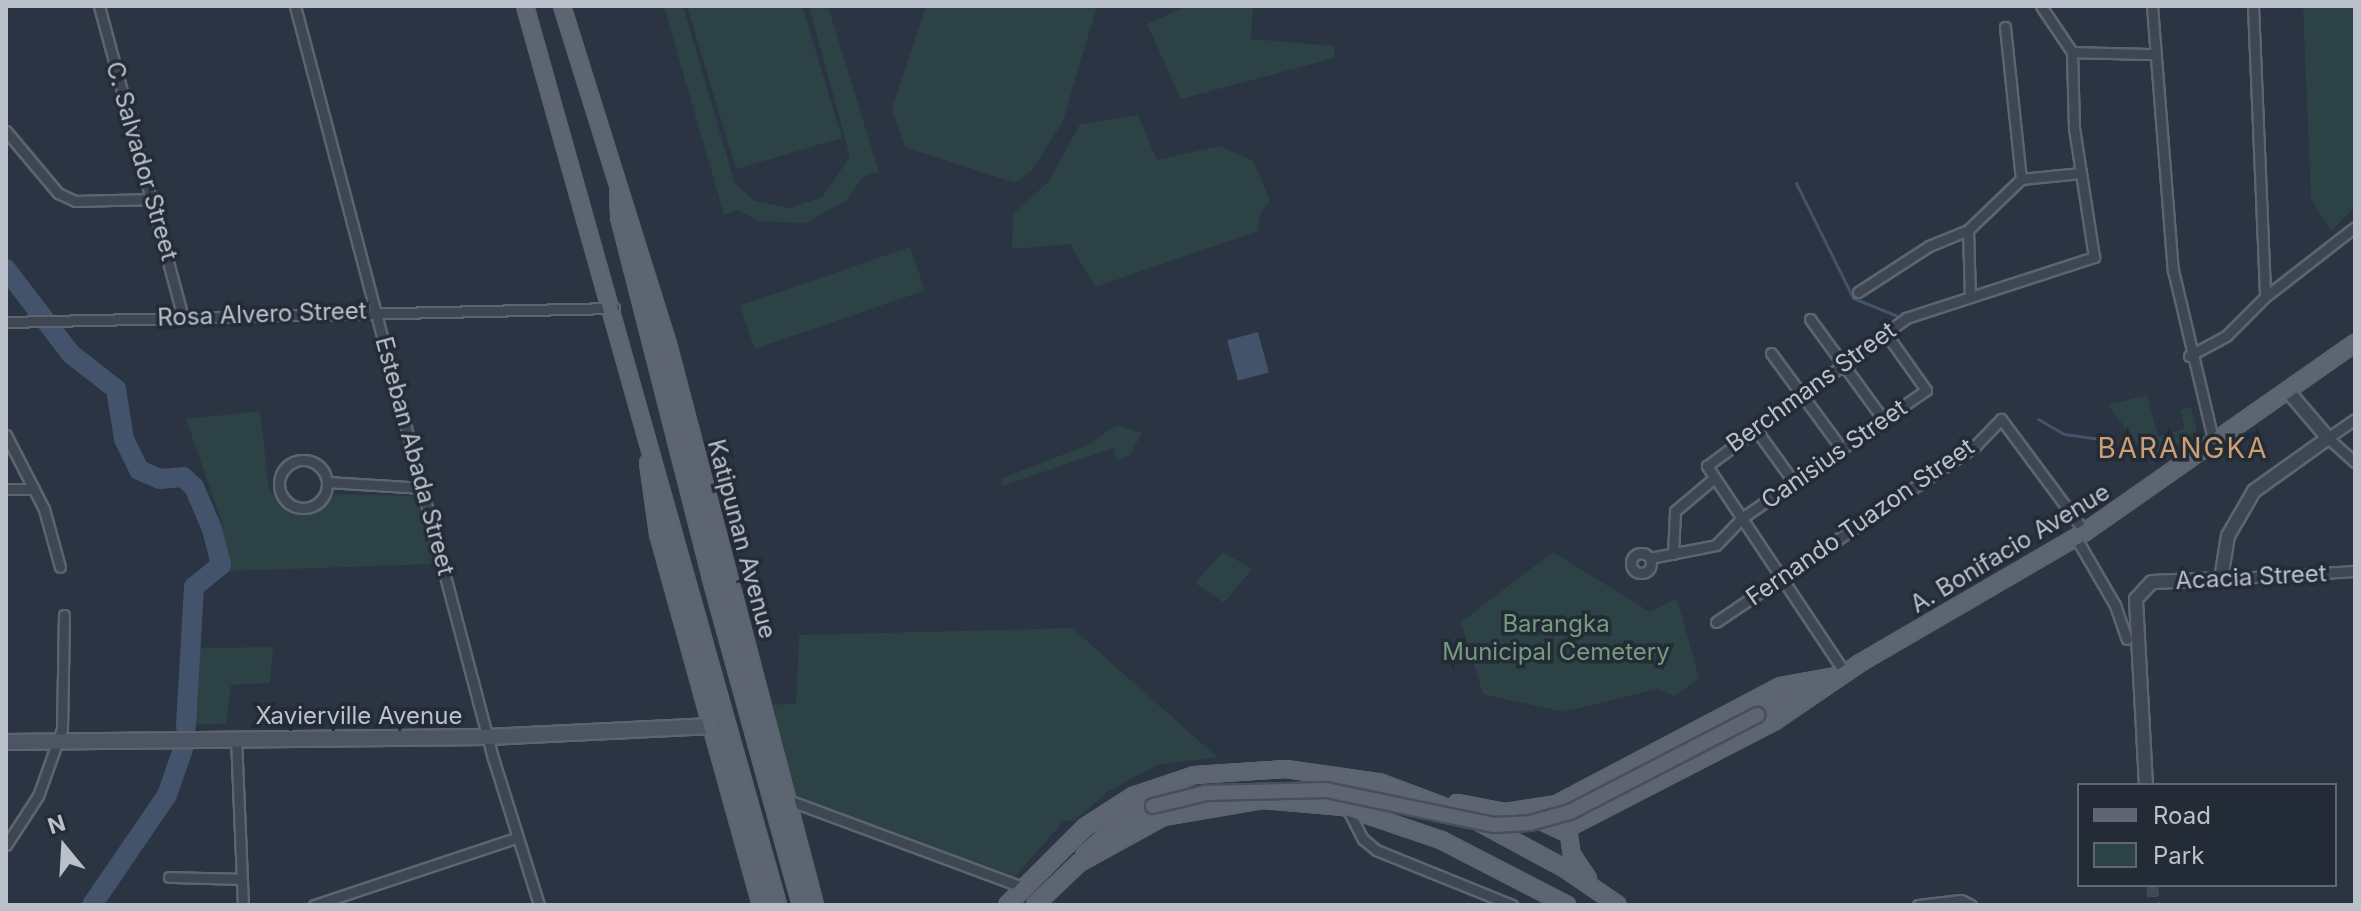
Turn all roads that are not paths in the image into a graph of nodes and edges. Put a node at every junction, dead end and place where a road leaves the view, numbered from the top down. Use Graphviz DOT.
graph roads {
  1 [pos="99,6"];
  2 [pos="295,6"];
  3 [pos="525,6"];
  4 [pos="562,6"];
  5 [pos="2042,6"];
  6 [pos="2152,6"];
  7 [pos="2253,6"];
  8 [pos="2005,27"];
  9 [pos="2072,52"];
  10 [pos="2155,54"];
  11 [pos="6,131"];
  12 [pos="2081,173"];
  13 [pos="2021,179"];
  14 [pos="618,187"];
  15 [pos="153,199"];
  16 [pos="2355,227"];
  17 [pos="1968,230"];
  18 [pos="1858,292"];
  19 [pos="1970,297"];
  20 [pos="2265,297"];
  21 [pos="614,308"];
  22 [pos="377,311"];
  23 [pos="183,317"];
  24 [pos="1810,319"];
  25 [pos="6,322"];
  26 [pos="1885,332"];
  27 [pos="2355,343"];
  28 [pos="1771,353"];
  29 [pos="2189,356"];
  30 [pos="1841,365"];
  31 [pos="2287,390"];
  32 [pos="1797,397"];
  33 [pos="640,404"];
  34 [pos="1883,419"];
  35 [pos="2355,419"];
  36 [pos="1754,427"];
  37 [pos="6,435"];
  38 [pos="2328,438"];
  39 [pos="2214,443"];
  40 [pos="1841,448"];
  41 [pos="2355,462"];
  42 [pos="1713,479"];
  43 [pos="1793,481"];
  44 [pos="327,482"];
  45 [pos="424,488"];
  46 [pos="6,489"];
  47 [pos="34,489"];
  48 [pos="1742,518"];
  49 [pos="2080,535"];
  50 [pos="1673,554"];
  51 [pos="1650,558"];
  52 [pos="60,567"];
  53 [pos="2355,571"];
  54 [pos="1783,575"];
  55 [pos="2221,579"];
  56 [pos="64,615"];
  57 [pos="1716,622"];
  58 [pos="2127,639"];
  59 [pos="1843,674"];
  60 [pos="712,726"];
  61 [pos="488,737"];
  62 [pos="236,738"];
  63 [pos="57,741"];
  64 [pos="6,742"];
  65 [pos="2146,783"];
  66 [pos="1413,793"];
  67 [pos="788,800"];
  68 [pos="1557,804"];
  69 [pos="1347,808"];
  70 [pos="1568,828"];
  71 [pos="515,838"];
  72 [pos="6,845"];
  73 [pos="1079,863"];
  74 [pos="169,877"];
  75 [pos="239,879"];
  76 [pos="1024,888"];
  77 [pos="811,889"];
  78 [pos="1601,894"];
  79 [pos="243,905"];
  80 [pos="314,905"];
  81 [pos="539,905"];
  82 [pos="761,905"];
  83 [pos="778,905"];
  84 [pos="803,905"];
  85 [pos="815,905"];
  86 [pos="1007,905"];
  87 [pos="1035,905"];
  88 [pos="1512,905"];
  89 [pos="1567,905"];
  90 [pos="1618,905"];
  91 [pos="1918,905"];
  92 [pos="1971,905"];
  1 -- 15 [label="street, C. Salvador Street"];
  2 -- 22 [label="street, Esteban Abada Street"];
  3 -- 21 [label="main road"];
  4 -- 14 [label="main road, Katipunan Avenue"];
  5 -- 9 [label="street"];
  6 -- 10 [label="street"];
  7 -- 20 [label="street"];
  8 -- 13 [label="street"];
  9 -- 10 [label="street"];
  9 -- 12 [label="street"];
  10 -- 29 [label="street"];
  11 -- 15 [label="street"];
  12 -- 13 [label="street"];
  12 -- 19 [label="street, Berchmans Street"];
  13 -- 17 [label="street"];
  14 -- 67 [label="main road, Katipunan Avenue"];
  14 -- 84 [label="main road, Katipunan Avenue"];
  15 -- 23 [label="street, C. Salvador Street"];
  16 -- 20 [label="street"];
  17 -- 18 [label="street"];
  17 -- 19 [label="street"];
  19 -- 26 [label="street, Berchmans Street"];
  20 -- 29 [label="street"];
  21 -- 22 [label="street, Rosa Alvero Street"];
  21 -- 33 [label="main road"];
  22 -- 23 [label="street, Rosa Alvero Street"];
  22 -- 45 [label="street, Esteban Abada Street"];
  23 -- 25 [label="street, Rosa Alvero Street"];
  24 -- 30 [label="street"];
  26 -- 30 [label="street, Berchmans Street"];
  26 -- 34 [label="street, Canisius Street"];
  27 -- 31 [label="main road, A. Bonifacio Avenue"];
  28 -- 32 [label="street"];
  29 -- 39 [label="street"];
  30 -- 32 [label="street, Berchmans Street"];
  30 -- 34 [label="street"];
  31 -- 38 [label="street"];
  31 -- 39 [label="main road, A. Bonifacio Avenue"];
  32 -- 36 [label="street, Berchmans Street"];
  32 -- 40 [label="street"];
  33 -- 60 [label="main road"];
  33 -- 83 [label="main road"];
  34 -- 40 [label="street, Canisius Street"];
  35 -- 38 [label="street"];
  36 -- 42 [label="street, Berchmans Street"];
  36 -- 43 [label="street"];
  37 -- 47 [label="street"];
  38 -- 41 [label="street"];
  38 -- 55 [label="street"];
  39 -- 49 [label="main road, A. Bonifacio Avenue"];
  40 -- 43 [label="street, Canisius Street"];
  42 -- 48 [label="street, Berchmans Street"];
  42 -- 50 [label="street"];
  43 -- 48 [label="street, Canisius Street"];
  44 -- 44 [label="street"];
  44 -- 45 [label="street"];
  45 -- 61 [label="street, Esteban Abada Street"];
  46 -- 47 [label="street"];
  47 -- 52 [label="street"];
  48 -- 50 [label="street, Canisius Street"];
  48 -- 54 [label="street, Berchmans Street"];
  49 -- 54 [label="street, Fernando Tuazon Street"];
  49 -- 58 [label="street"];
  49 -- 59 [label="main road, A. Bonifacio Avenue"];
  50 -- 51 [label="street, Canisius Street"];
  53 -- 55 [label="street, Acacia Street"];
  54 -- 57 [label="street, Fernando Tuazon Street"];
  54 -- 59 [label="street, Berchmans Street"];
  55 -- 65 [label="street, Acacia Street"];
  56 -- 63 [label="street"];
  59 -- 68 [label="main road, A. Bonifacio Avenue"];
  59 -- 70 [label="main road, A. Bonifacio Avenue"];
  59 -- 73 [label="main road, bridge"];
  60 -- 61 [label="main road, Xavierville Avenue"];
  60 -- 82 [label="main road"];
  61 -- 62 [label="main road, Xavierville Avenue"];
  61 -- 71 [label="street, Esteban Abada Street"];
  62 -- 63 [label="main road, Xavierville Avenue"];
  62 -- 75 [label="street"];
  63 -- 64 [label="main road, Xavierville Avenue"];
  63 -- 72 [label="street"];
  66 -- 68 [label="main road, A. Bonifacio Avenue"];
  66 -- 76 [label="main road"];
  66 -- 78 [label="main road"];
  67 -- 76 [label="street"];
  67 -- 77 [label="main road, Katipunan Avenue"];
  68 -- 70 [label="main road"];
  69 -- 73 [label="main road"];
  69 -- 88 [label="street"];
  69 -- 89 [label="main road"];
  70 -- 78 [label="main road"];
  71 -- 80 [label="street"];
  71 -- 81 [label="street, Esteban Abada Street"];
  73 -- 87 [label="main road"];
  74 -- 75 [label="street"];
  75 -- 79 [label="street"];
  76 -- 86 [label="main road"];
  77 -- 84 [label="main road"];
  77 -- 85 [label="main road, Katipunan Avenue"];
  78 -- 90 [label="main road"];
  91 -- 92 [label="street"];
}
